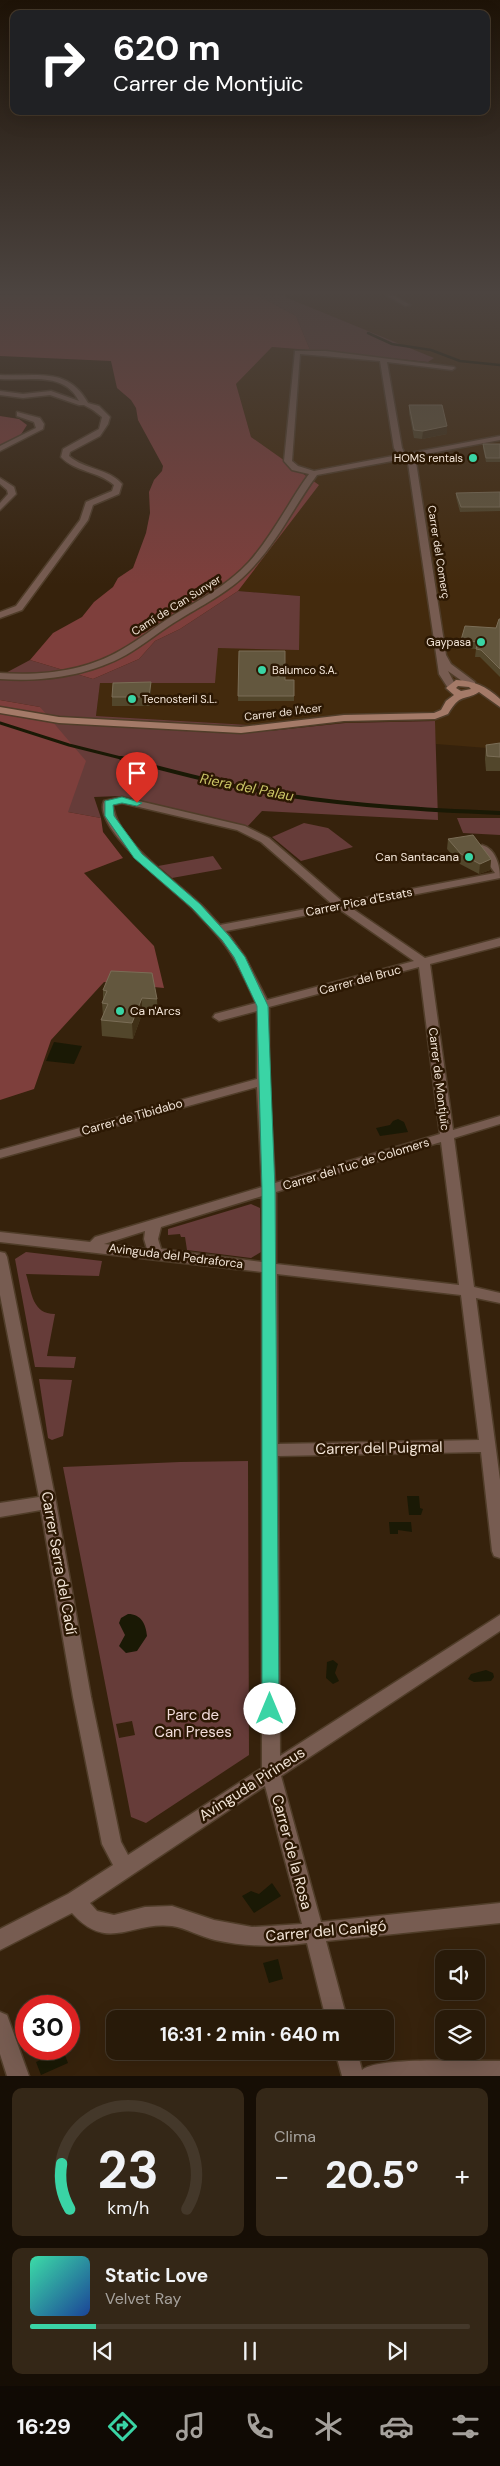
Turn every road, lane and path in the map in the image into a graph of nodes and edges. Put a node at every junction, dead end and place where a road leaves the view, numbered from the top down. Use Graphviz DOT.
graph roads {
  1 [pos="77,392"];
  2 [pos="294,392"];
  3 [pos="389,392"];
  4 [pos="0,393"];
  5 [pos="84,404"];
  6 [pos="20,414"];
  7 [pos="500,438"];
  8 [pos="0,449"];
  9 [pos="405,455"];
  10 [pos="314,473"];
  11 [pos="0,480"];
  12 [pos="0,508"];
  13 [pos="0,615"];
  14 [pos="441,655"];
  15 [pos="0,676"];
  16 [pos="474,688"];
  17 [pos="454,690"];
  18 [pos="497,701"];
  19 [pos="0,710"];
  20 [pos="476,840"];
  21 [pos="500,870"];
  22 [pos="500,875"];
  23 [pos="340,905"];
  24 [pos="218,929"];
  25 [pos="500,942"];
  26 [pos="424,963"];
  27 [pos="263,1006"];
  28 [pos="219,1018"];
  29 [pos="264,1081"];
  30 [pos="500,1120"];
  31 [pos="446,1137"];
  32 [pos="0,1154"];
  33 [pos="269,1190"];
  34 [pos="151,1225"];
  35 [pos="0,1237"];
  36 [pos="95,1246"];
  37 [pos="111,1248"];
  38 [pos="157,1254"];
  39 [pos="0,1257"];
  40 [pos="268,1268"];
  41 [pos="468,1292"];
  42 [pos="500,1298"];
  43 [pos="488,1446"];
  44 [pos="270,1450"];
  45 [pos="48,1502"];
  46 [pos="0,1510"];
  47 [pos="500,1552"];
  48 [pos="500,1622"];
  49 [pos="271,1772"];
  50 [pos="124,1867"];
  51 [pos="75,1900"];
  52 [pos="500,1913"];
  53 [pos="314,1933"];
  54 [pos="0,1940"];
  55 [pos="335,2010"];
  56 [pos="0,2022"];
  57 [pos="349,2060"];
  58 [pos="500,2072"];
  59 [pos="18,2076"];
  60 [pos="353,2076"];
  61 [pos="370,2076"];
  1 -- 5 [label="street"];
  2 -- 10 [label="street"];
  3 -- 9 [label="street, Carrer del Comerç"];
  4 -- 5 [label="street"];
  5 -- 13 [label="street"];
  6 -- 8 [label="street"];
  7 -- 9 [label="street"];
  9 -- 10 [label="street"];
  9 -- 14 [label="street, Carrer del Comerç"];
  10 -- 15 [label="street, Camí de Can Sunyer"];
  11 -- 12 [label="street"];
  14 -- 16 [label="street"];
  14 -- 17 [label="street, Carrer del Comerç"];
  16 -- 17 [label="street"];
  16 -- 18 [label="street"];
  17 -- 19 [label="street, Carrer de l'Acer"];
  20 -- 21 [label="street"];
  22 -- 23 [label="street, Carrer Pica d'Estats"];
  23 -- 24 [label="street, Carrer Pica d'Estats"];
  23 -- 24 [label="street"];
  23 -- 26 [label="street"];
  24 -- 27 [label="street"];
  25 -- 26 [label="street, Carrer del Bruc"];
  26 -- 27 [label="street, Carrer del Bruc"];
  26 -- 31 [label="street, Carrer de Montjuïc"];
  27 -- 28 [label="street, Carrer del Bruc"];
  27 -- 29 [label="street, Carrer de la Rosa"];
  29 -- 32 [label="street, Carrer de Tibidabo"];
  29 -- 33 [label="street, Carrer de la Rosa"];
  30 -- 31 [label="street, Carrer del Tuc de Colomers"];
  31 -- 33 [label="street, Carrer del Tuc de Colomers"];
  31 -- 41 [label="street, Carrer de Montjuïc"];
  33 -- 34 [label="street, Carrer del Tuc de Colomers"];
  33 -- 40 [label="street, Carrer de la Rosa"];
  34 -- 36 [label="street, Carrer del Tuc de Colomers"];
  34 -- 37 [label="street, Carrer del Tuc de Colomers"];
  34 -- 38 [label="street"];
  35 -- 36 [label="street, Avinguda del Pedraforca"];
  36 -- 37 [label="street, Avinguda del Pedraforca"];
  37 -- 38 [label="street, Avinguda del Pedraforca"];
  38 -- 40 [label="street, Avinguda del Pedraforca"];
  39 -- 45 [label="street, Carrer Serra del Cadí"];
  40 -- 41 [label="street, Avinguda del Pedraforca"];
  40 -- 44 [label="street, Carrer de la Rosa"];
  41 -- 42 [label="street, Avinguda del Pedraforca"];
  41 -- 43 [label="street, Carrer de Montjuïc"];
  43 -- 44 [label="street, Carrer del Puigmal"];
  43 -- 47 [label="street, Carrer de Montjuïc"];
  44 -- 49 [label="street, Carrer de la Rosa"];
  45 -- 46 [label="street"];
  45 -- 50 [label="street, Carrer Serra del Cadí"];
  48 -- 49 [label="street, Avinguda Pirineus"];
  49 -- 50 [label="street, Avinguda Pirineus"];
  49 -- 53 [label="street, Carrer de la Rosa"];
  50 -- 51 [label="street, Avinguda Pirineus"];
  51 -- 53 [label="street, Carrer del Canigó"];
  51 -- 54 [label="street, Avinguda Pirineus"];
  52 -- 53 [label="street, Carrer del Canigó"];
  53 -- 55 [label="street, Carrer de la Rosa"];
  56 -- 59 [label="street"];
  57 -- 60 [label="street"];
  58 -- 61 [label="street"];
}
